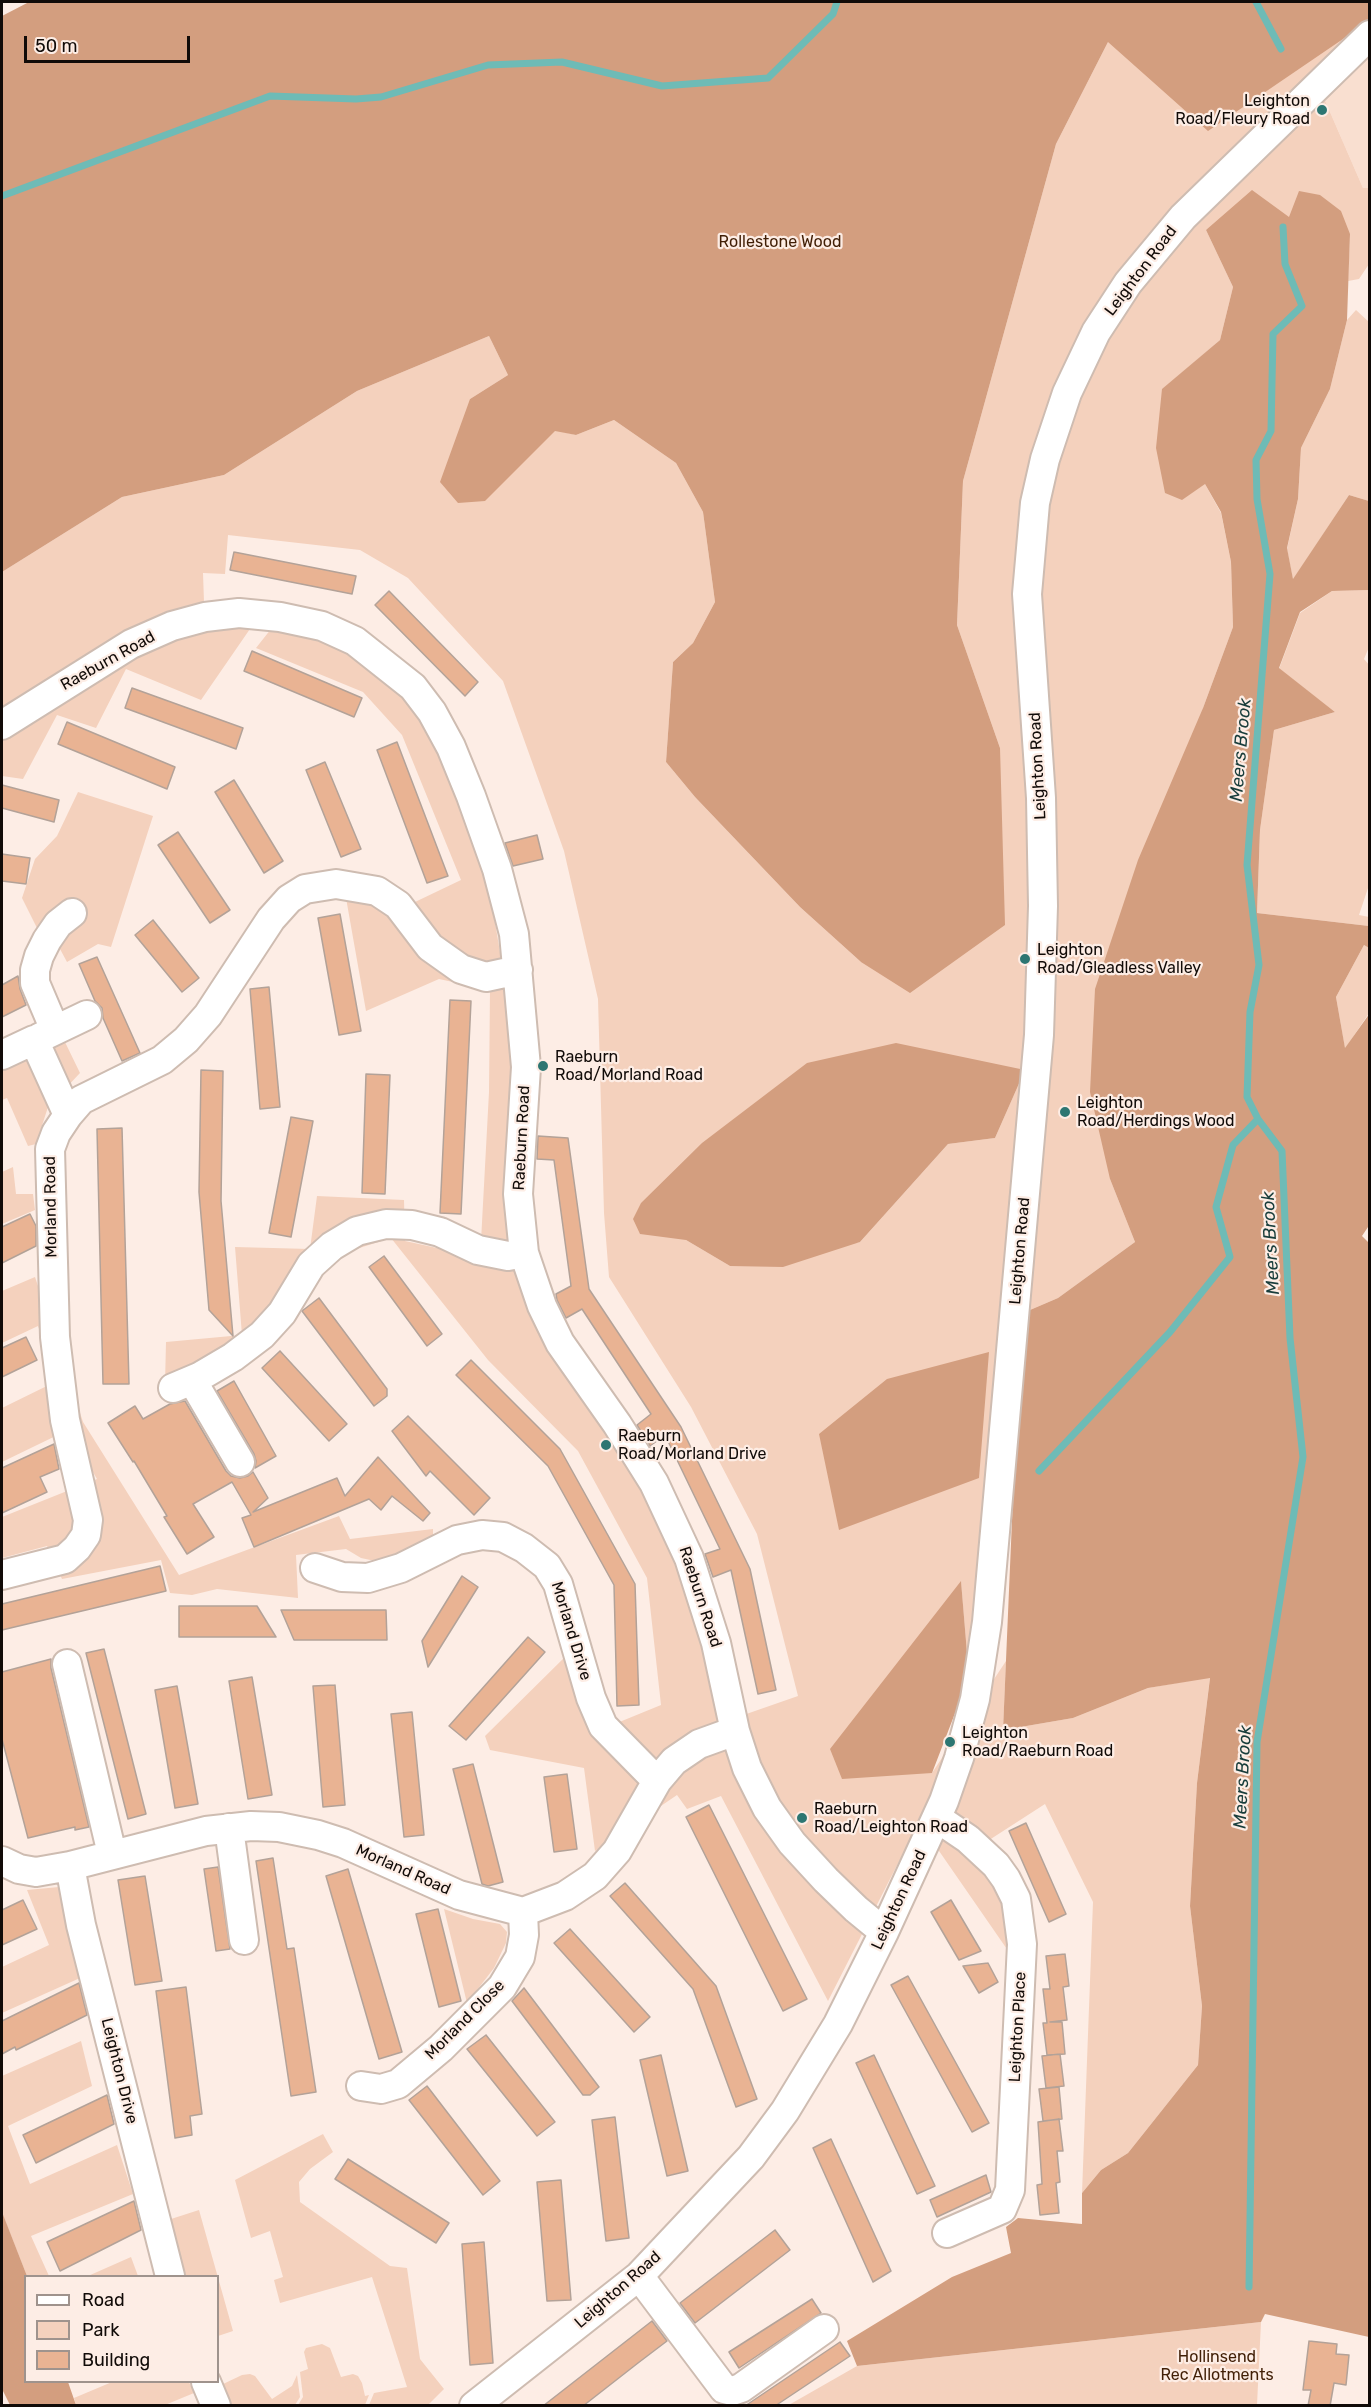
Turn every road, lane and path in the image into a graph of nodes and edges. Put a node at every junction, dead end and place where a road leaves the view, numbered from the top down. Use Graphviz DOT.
graph roads {
  1 [pos="1370,35"];
  2 [pos="2,725"];
  3 [pos="72,913"];
  4 [pos="518,970"];
  5 [pos="87,1015"];
  6 [pos="45,1035"];
  7 [pos="2,1055"];
  8 [pos="68,1115"];
  9 [pos="524,1253"];
  10 [pos="240,1462"];
  11 [pos="315,1568"];
  12 [pos="2,1575"];
  13 [pos="67,1664"];
  14 [pos="735,1731"];
  15 [pos="657,1781"];
  16 [pos="937,1818"];
  17 [pos="228,1828"];
  18 [pos="112,1854"];
  19 [pos="2,1861"];
  20 [pos="70,1866"];
  21 [pos="523,1912"];
  22 [pos="884,1932"];
  23 [pos="244,1940"];
  24 [pos="361,2085"];
  25 [pos="947,2233"];
  26 [pos="169,2275"];
  27 [pos="639,2276"];
  28 [pos="824,2329"];
  29 [pos="206,2383"];
  30 [pos="216,2406"];
  31 [pos="474,2406"];
  1 -- 16 [label="street, Leighton Road"];
  2 -- 4 [label="street, Raeburn Road"];
  3 -- 6 [label="street"];
  4 -- 8 [label="street, Morland Road"];
  4 -- 9 [label="street, Raeburn Road"];
  5 -- 6 [label="street"];
  6 -- 7 [label="street"];
  6 -- 8 [label="street"];
  8 -- 12 [label="street, Morland Road"];
  9 -- 10 [label="street"];
  9 -- 14 [label="street, Raeburn Road"];
  11 -- 15 [label="street, Morland Drive"];
  13 -- 18 [label="street"];
  14 -- 15 [label="street"];
  14 -- 22 [label="street, Raeburn Road"];
  15 -- 21 [label="street"];
  16 -- 22 [label="street, Leighton Road"];
  16 -- 25 [label="street, Leighton Place"];
  17 -- 18 [label="street, Morland Road"];
  17 -- 21 [label="street, Morland Road"];
  17 -- 23 [label="street"];
  18 -- 20 [label="street, Morland Road"];
  19 -- 20 [label="street, Morland Road"];
  20 -- 26 [label="street, Leighton Drive"];
  21 -- 24 [label="street, Morland Close"];
  22 -- 27 [label="street, Leighton Road"];
  27 -- 28 [label="street"];
  27 -- 31 [label="street, Leighton Road"];
  29 -- 30 [label="street"];
}
